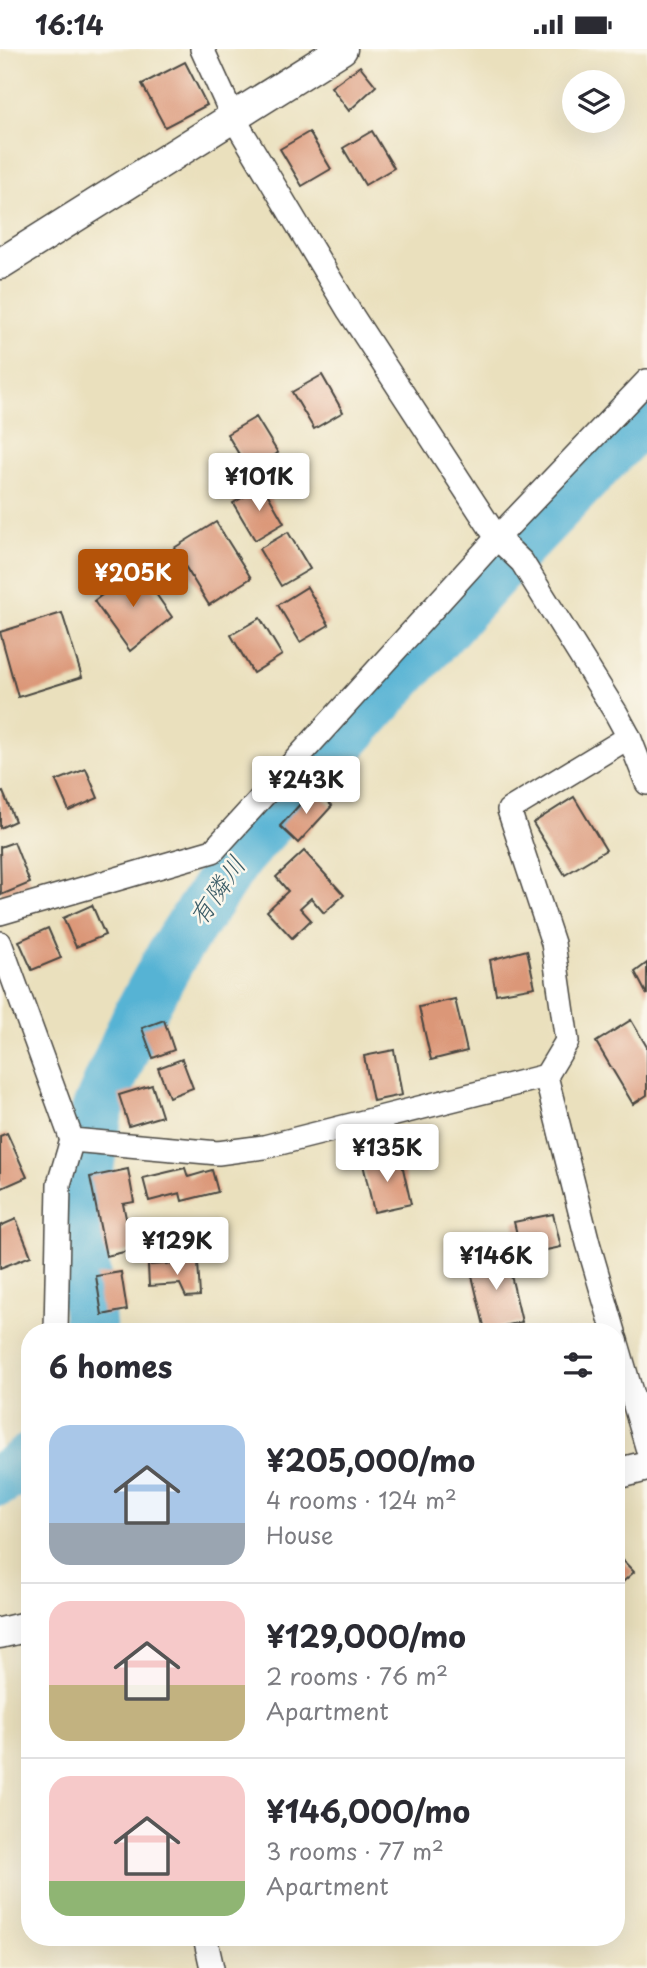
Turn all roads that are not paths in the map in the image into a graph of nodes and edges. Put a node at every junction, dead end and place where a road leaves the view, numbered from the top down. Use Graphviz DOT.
graph roads {
  1 [pos="202,49"];
  2 [pos="342,49"];
  3 [pos="233,117"];
  4 [pos="0,264"];
  5 [pos="647,381"];
  6 [pos="499,540"];
  7 [pos="629,737"];
  8 [pos="647,783"];
  9 [pos="0,913"];
  10 [pos="0,943"];
  11 [pos="546,1076"];
  12 [pos="74,1140"];
  13 [pos="56,1323"];
  14 [pos="611,1323"];
  15 [pos="625,1371"];
  16 [pos="647,1447"];
  17 [pos="647,1466"];
  18 [pos="625,1472"];
  19 [pos="21,1628"];
  20 [pos="0,1633"];
  21 [pos="207,1946"];
  22 [pos="212,1968"];
  1 -- 3 [label="street"];
  2 -- 3 [label="street"];
  3 -- 4 [label="street"];
  3 -- 6 [label="street"];
  5 -- 6 [label="street"];
  6 -- 7 [label="street"];
  6 -- 9 [label="street"];
  7 -- 8 [label="street"];
  7 -- 11 [label="street"];
  10 -- 12 [label="street"];
  11 -- 12 [label="street"];
  11 -- 14 [label="street"];
  12 -- 13 [label="street"];
  15 -- 16 [label="street"];
  17 -- 18 [label="street"];
  19 -- 20 [label="street"];
  21 -- 22 [label="street"];
}
